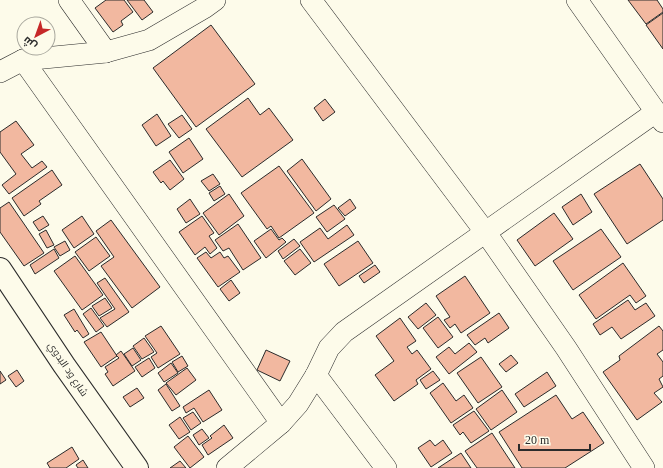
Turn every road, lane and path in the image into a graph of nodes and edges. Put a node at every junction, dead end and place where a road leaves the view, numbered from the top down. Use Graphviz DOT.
graph roads {
  1 [pos="69,0"];
  2 [pos="215,0"];
  3 [pos="312,0"];
  4 [pos="577,0"];
  5 [pos="106,52"];
  6 [pos="23,60"];
  7 [pos="0,72"];
  8 [pos="660,117"];
  9 [pos="486,233"];
  10 [pos="0,269"];
  11 [pos="316,375"];
  12 [pos="281,423"];
  13 [pos="639,466"];
  14 [pos="137,468"];
  15 [pos="227,468"];
  16 [pos="386,468"];
  1 -- 5 [label="street"];
  2 -- 5 [label="street"];
  3 -- 9 [label="street"];
  4 -- 8 [label="street"];
  5 -- 6 [label="street"];
  6 -- 7 [label="street"];
  6 -- 12 [label="street"];
  8 -- 9 [label="street"];
  9 -- 11 [label="street"];
  9 -- 13 [label="street"];
  10 -- 14 [label="street, شارع ود البدوي"];
  11 -- 12 [label="street"];
  11 -- 16 [label="street"];
  12 -- 15 [label="street"];
}
